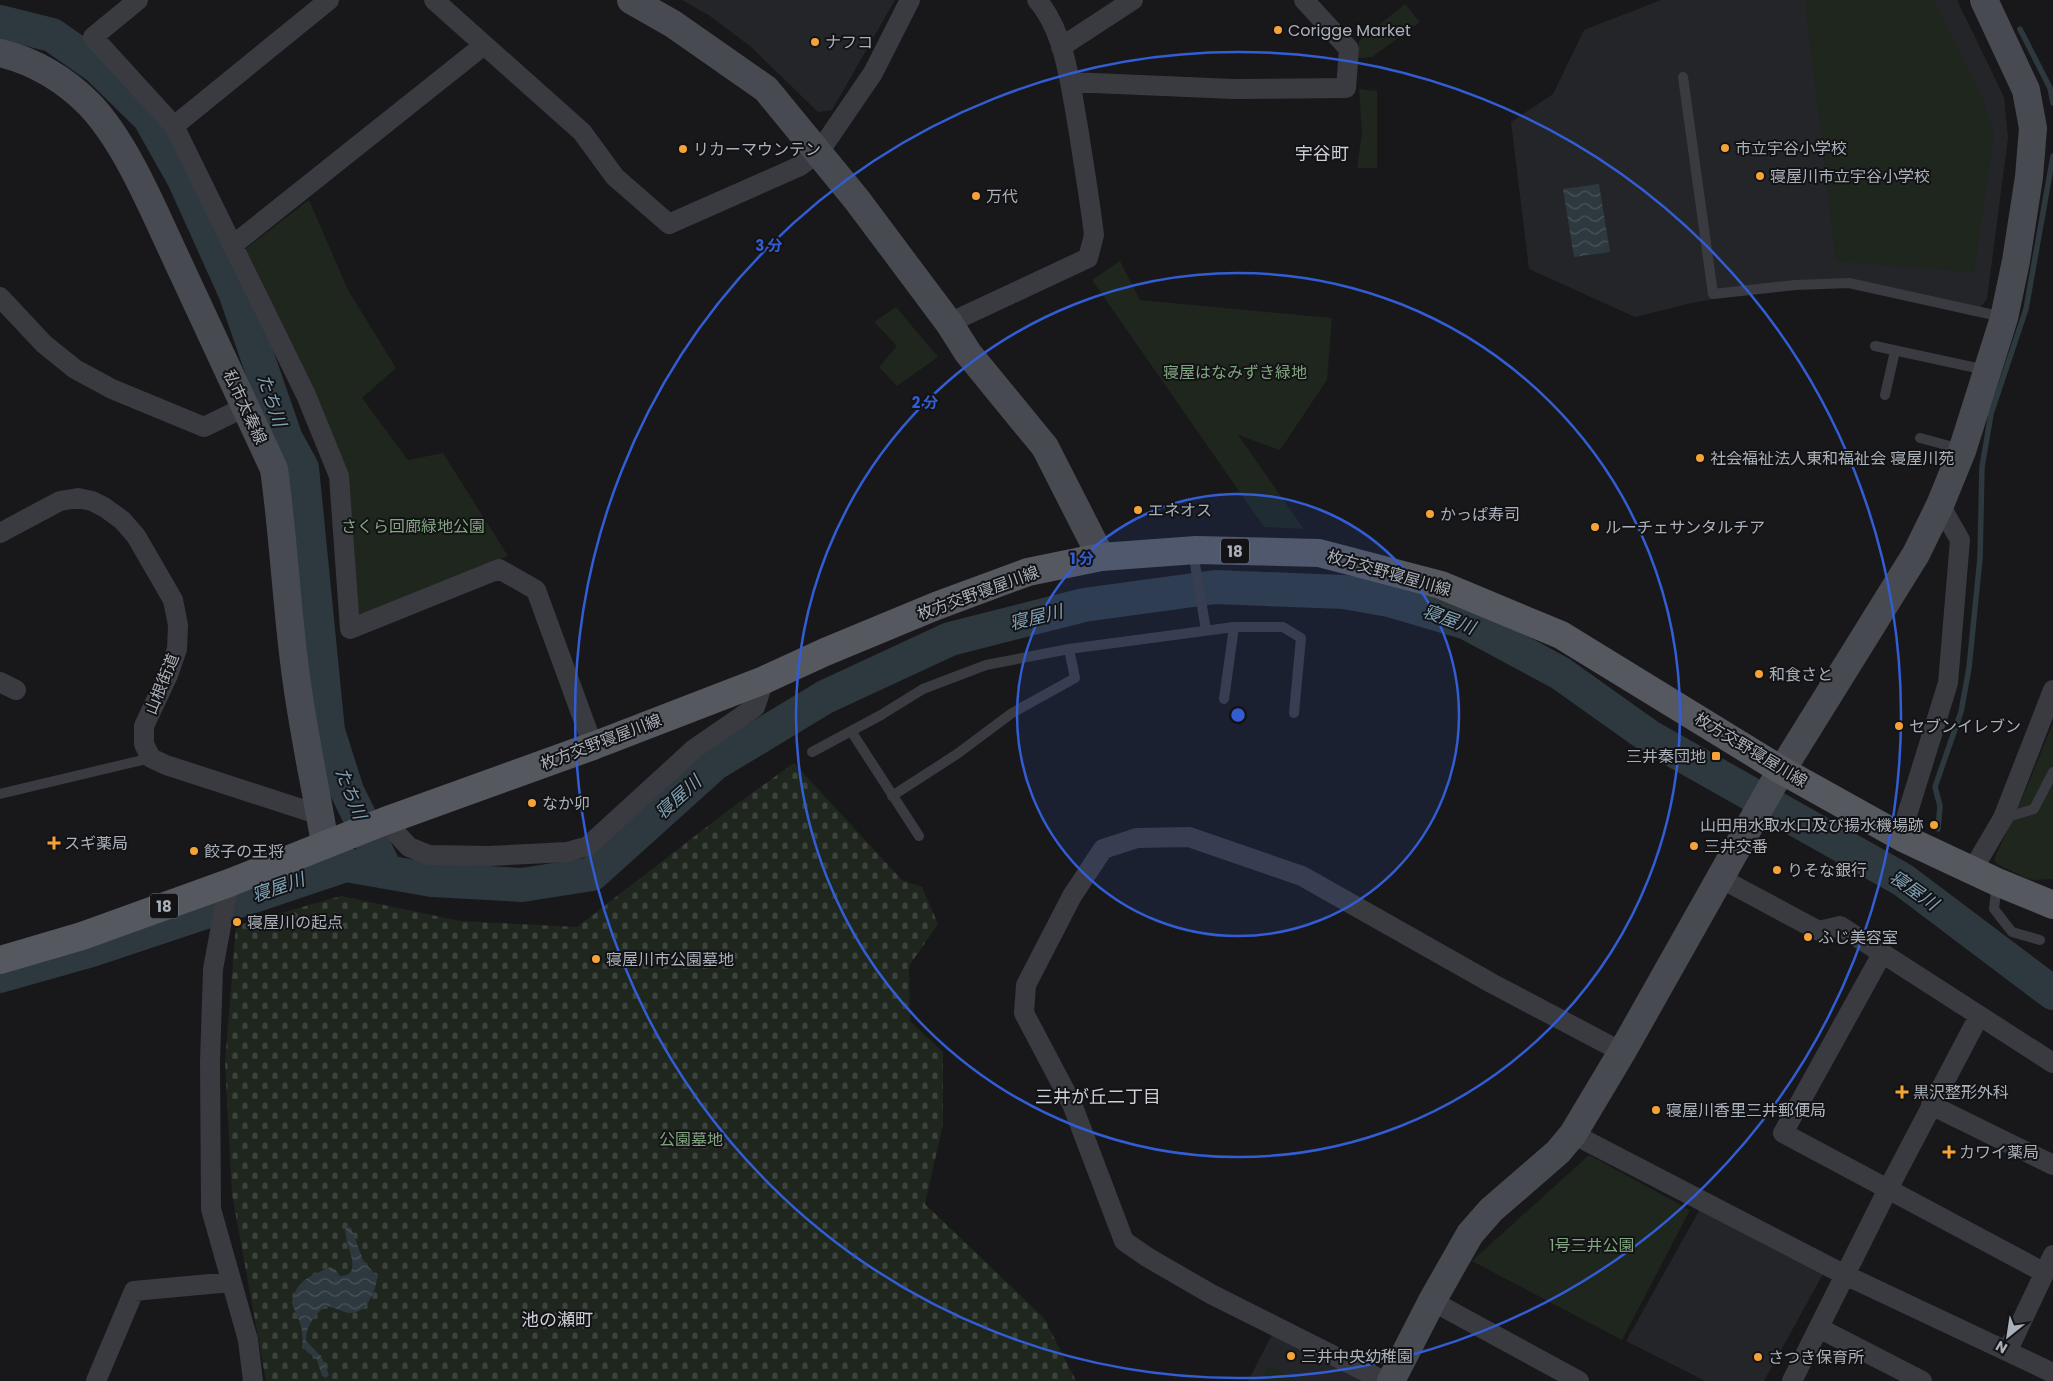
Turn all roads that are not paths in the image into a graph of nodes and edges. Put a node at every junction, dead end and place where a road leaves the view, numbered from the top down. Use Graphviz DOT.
graph roads {
  1 [pos="138,0"];
  2 [pos="330,0"];
  3 [pos="434,0"];
  4 [pos="631,0"];
  5 [pos="910,0"];
  6 [pos="1036,0"];
  7 [pos="1133,0"];
  8 [pos="1304,0"];
  9 [pos="1984,0"];
  10 [pos="484,45"];
  11 [pos="1061,47"];
  12 [pos="0,52"];
  13 [pos="1683,77"];
  14 [pos="1070,82"];
  15 [pos="174,126"];
  16 [pos="818,152"];
  17 [pos="233,245"];
  18 [pos="0,297"];
  19 [pos="2004,318"];
  20 [pos="949,323"];
  21 [pos="1875,346"];
  22 [pos="1895,350"];
  23 [pos="1987,370"];
  24 [pos="1885,395"];
  25 [pos="245,407"];
  26 [pos="1920,438"];
  27 [pos="1962,449"];
  28 [pos="1940,505"];
  29 [pos="0,533"];
  30 [pos="1101,558"];
  31 [pos="1195,563"];
  32 [pos="1234,627"];
  33 [pos="1206,630"];
  34 [pos="1069,649"];
  35 [pos="764,680"];
  36 [pos="2053,690"];
  37 [pos="1224,699"];
  38 [pos="1294,713"];
  39 [pos="851,731"];
  40 [pos="593,746"];
  41 [pos="812,752"];
  42 [pos="151,758"];
  43 [pos="2053,772"];
  44 [pos="1776,778"];
  45 [pos="0,794"];
  46 [pos="892,796"];
  47 [pos="320,815"];
  48 [pos="2003,818"];
  49 [pos="383,822"];
  50 [pos="919,836"];
  51 [pos="1903,838"];
  52 [pos="336,840"];
  53 [pos="1973,869"];
  54 [pos="1720,878"];
  55 [pos="1997,882"];
  56 [pos="226,899"];
  57 [pos="2053,904"];
  58 [pos="2040,940"];
  59 [pos="1882,954"];
  60 [pos="0,960"];
  61 [pos="1979,1016"];
  62 [pos="1622,1052"];
  63 [pos="2053,1063"];
  64 [pos="1931,1105"];
  65 [pos="1572,1134"];
  66 [pos="2053,1165"];
  67 [pos="1888,1189"];
  68 [pos="2049,1264"];
  69 [pos="1845,1275"];
  70 [pos="231,1282"];
  71 [pos="1432,1301"];
  72 [pos="1819,1328"];
  73 [pos="2008,1350"];
  74 [pos="2053,1373"];
  75 [pos="96,1381"];
  76 [pos="253,1381"];
  77 [pos="1384,1381"];
  78 [pos="1391,1381"];
  79 [pos="1579,1381"];
  80 [pos="1792,1381"];
  81 [pos="1922,1381"];
  1 -- 15 [label="street"];
  2 -- 15 [label="street"];
  3 -- 10 [label="street"];
  4 -- 16 [label="street"];
  5 -- 16 [label="street"];
  6 -- 11 [label="street"];
  7 -- 11 [label="street"];
  8 -- 14 [label="street"];
  9 -- 19 [label="street"];
  10 -- 16 [label="street"];
  10 -- 17 [label="street"];
  11 -- 14 [label="street"];
  12 -- 25 [label="street, 私市太秦線"];
  13 -- 19 [label="lane"];
  14 -- 20 [label="street"];
  15 -- 17 [label="street"];
  16 -- 20 [label="street"];
  17 -- 40 [label="street"];
  18 -- 25 [label="street"];
  19 -- 23 [label="street"];
  20 -- 30 [label="street"];
  21 -- 22 [label="lane"];
  22 -- 23 [label="lane"];
  22 -- 24 [label="lane"];
  23 -- 27 [label="street"];
  25 -- 47 [label="street, 私市太秦線"];
  26 -- 27 [label="lane"];
  27 -- 28 [label="street"];
  28 -- 44 [label="street"];
  28 -- 51 [label="street"];
  29 -- 42 [label="street, 山根街道"];
  30 -- 31 [label="main road, 枚方交野寝屋川線 / 18"];
  30 -- 35 [label="main road, 枚方交野寝屋川線 / 18"];
  31 -- 33 [label="lane"];
  31 -- 44 [label="main road, 枚方交野寝屋川線 / 18"];
  32 -- 33 [label="lane"];
  32 -- 37 [label="lane"];
  32 -- 38 [label="lane"];
  33 -- 34 [label="lane"];
  34 -- 39 [label="lane"];
  34 -- 46 [label="lane"];
  35 -- 40 [label="main road, 枚方交野寝屋川線 / 18"];
  35 -- 49 [label="street"];
  36 -- 48 [label="street"];
  39 -- 41 [label="lane"];
  39 -- 46 [label="lane"];
  40 -- 49 [label="main road, 枚方交野寝屋川線 / 18"];
  42 -- 45 [label="lane"];
  42 -- 47 [label="street"];
  43 -- 48 [label="lane"];
  44 -- 51 [label="main road, 枚方交野寝屋川線 / 18"];
  44 -- 54 [label="street"];
  46 -- 50 [label="lane"];
  47 -- 52 [label="street, 私市太秦線"];
  48 -- 53 [label="street"];
  49 -- 52 [label="main road, 枚方交野寝屋川線 / 18"];
  51 -- 53 [label="main road, 枚方交野寝屋川線 / 18"];
  52 -- 56 [label="main road, 枚方交野寝屋川線 / 18"];
  53 -- 55 [label="main road, 枚方交野寝屋川線 / 18"];
  54 -- 59 [label="street"];
  54 -- 62 [label="street"];
  55 -- 57 [label="main road, 枚方交野寝屋川線 / 18"];
  55 -- 58 [label="lane"];
  56 -- 60 [label="main road, 枚方交野寝屋川線 / 18"];
  56 -- 70 [label="street"];
  59 -- 61 [label="street"];
  59 -- 67 [label="street"];
  61 -- 63 [label="street"];
  61 -- 64 [label="street"];
  62 -- 65 [label="street"];
  62 -- 77 [label="street"];
  64 -- 66 [label="street"];
  64 -- 67 [label="street"];
  65 -- 69 [label="street"];
  65 -- 71 [label="street"];
  67 -- 68 [label="street"];
  67 -- 69 [label="street"];
  68 -- 73 [label="street"];
  69 -- 72 [label="street"];
  69 -- 73 [label="street"];
  70 -- 75 [label="street"];
  70 -- 76 [label="street"];
  71 -- 78 [label="street"];
  71 -- 79 [label="street"];
  72 -- 80 [label="street"];
  72 -- 81 [label="street"];
  73 -- 74 [label="street"];
}
